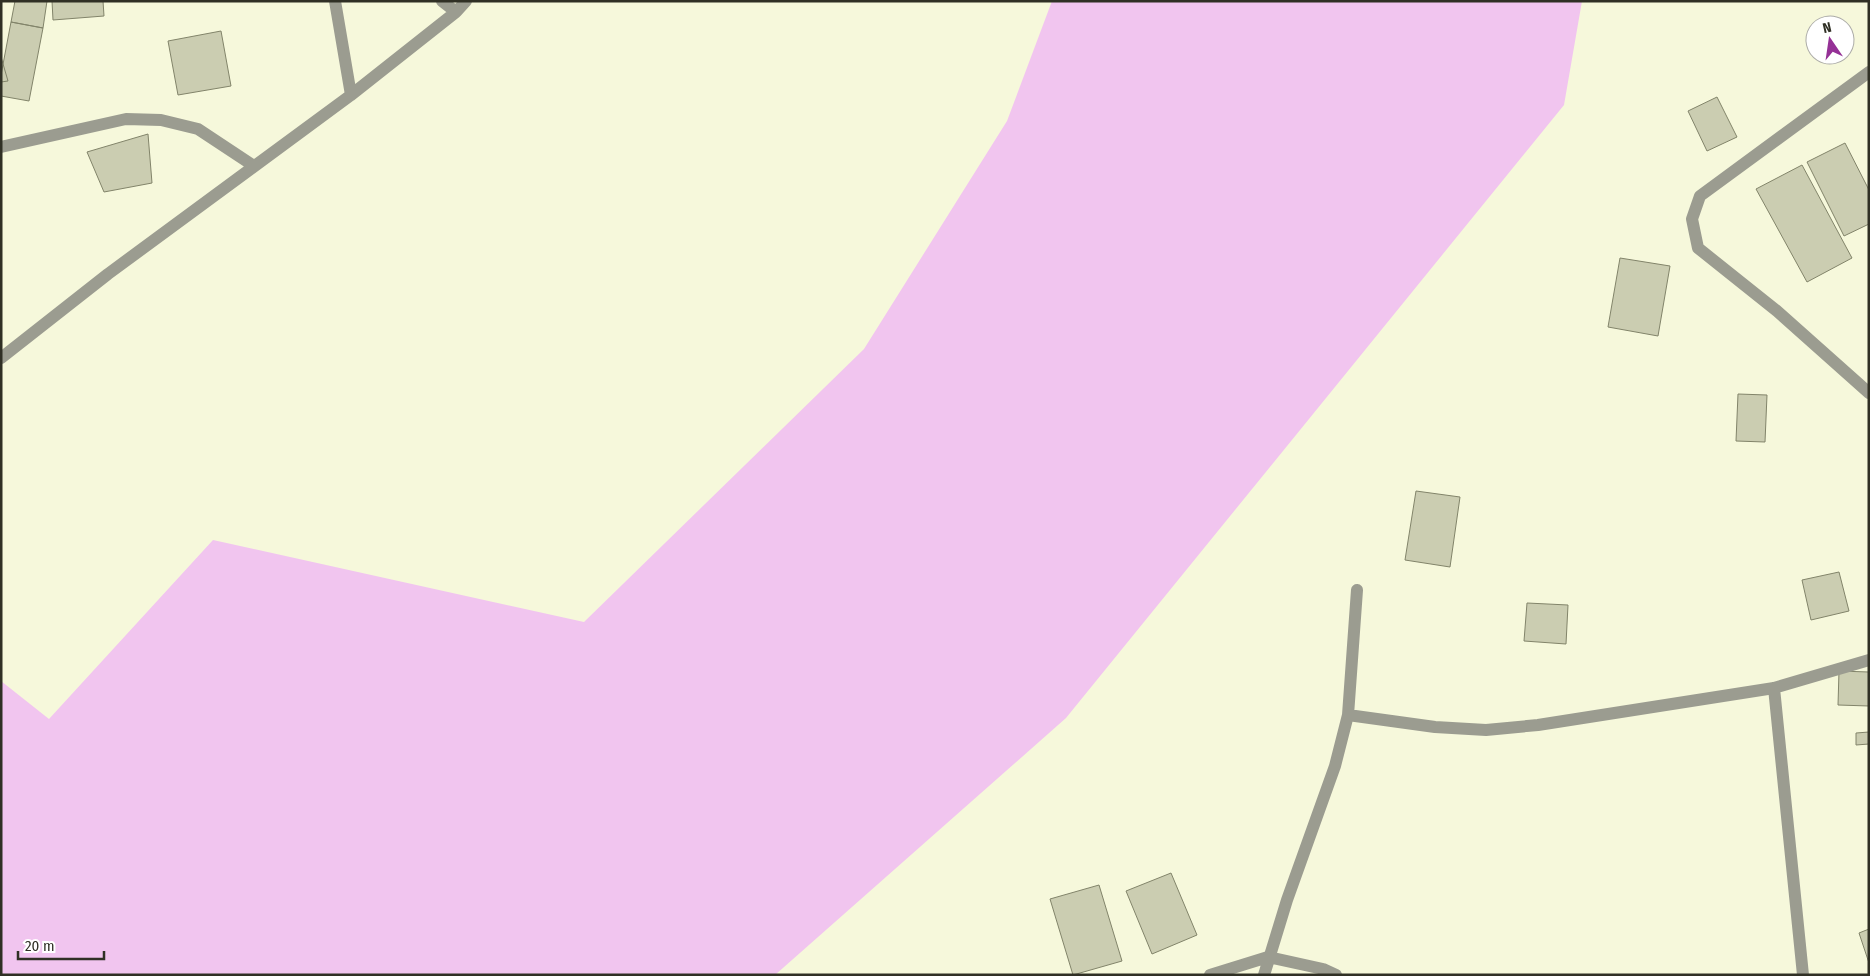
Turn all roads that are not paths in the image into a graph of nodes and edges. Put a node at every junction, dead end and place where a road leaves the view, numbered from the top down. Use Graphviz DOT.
graph roads {
  1 [pos="335,1"];
  2 [pos="442,1"];
  3 [pos="466,1"];
  4 [pos="456,12"];
  5 [pos="1869,72"];
  6 [pos="351,95"];
  7 [pos="1,147"];
  8 [pos="254,166"];
  9 [pos="1,358"];
  10 [pos="1869,393"];
  11 [pos="1357,590"];
  12 [pos="1869,660"];
  13 [pos="1774,688"];
  14 [pos="1348,715"];
  15 [pos="1268,957"];
  16 [pos="1210,975"];
  17 [pos="1264,975"];
  18 [pos="1336,975"];
  19 [pos="1803,975"];
  1 -- 6 [label="street"];
  2 -- 4 [label="street"];
  3 -- 4 [label="street"];
  4 -- 6 [label="street"];
  5 -- 10 [label="street"];
  6 -- 8 [label="street"];
  7 -- 8 [label="street"];
  8 -- 9 [label="street"];
  11 -- 14 [label="street"];
  12 -- 13 [label="street"];
  13 -- 14 [label="street"];
  13 -- 19 [label="street"];
  14 -- 15 [label="street"];
  15 -- 16 [label="street"];
  15 -- 17 [label="street"];
  15 -- 18 [label="street"];
}
